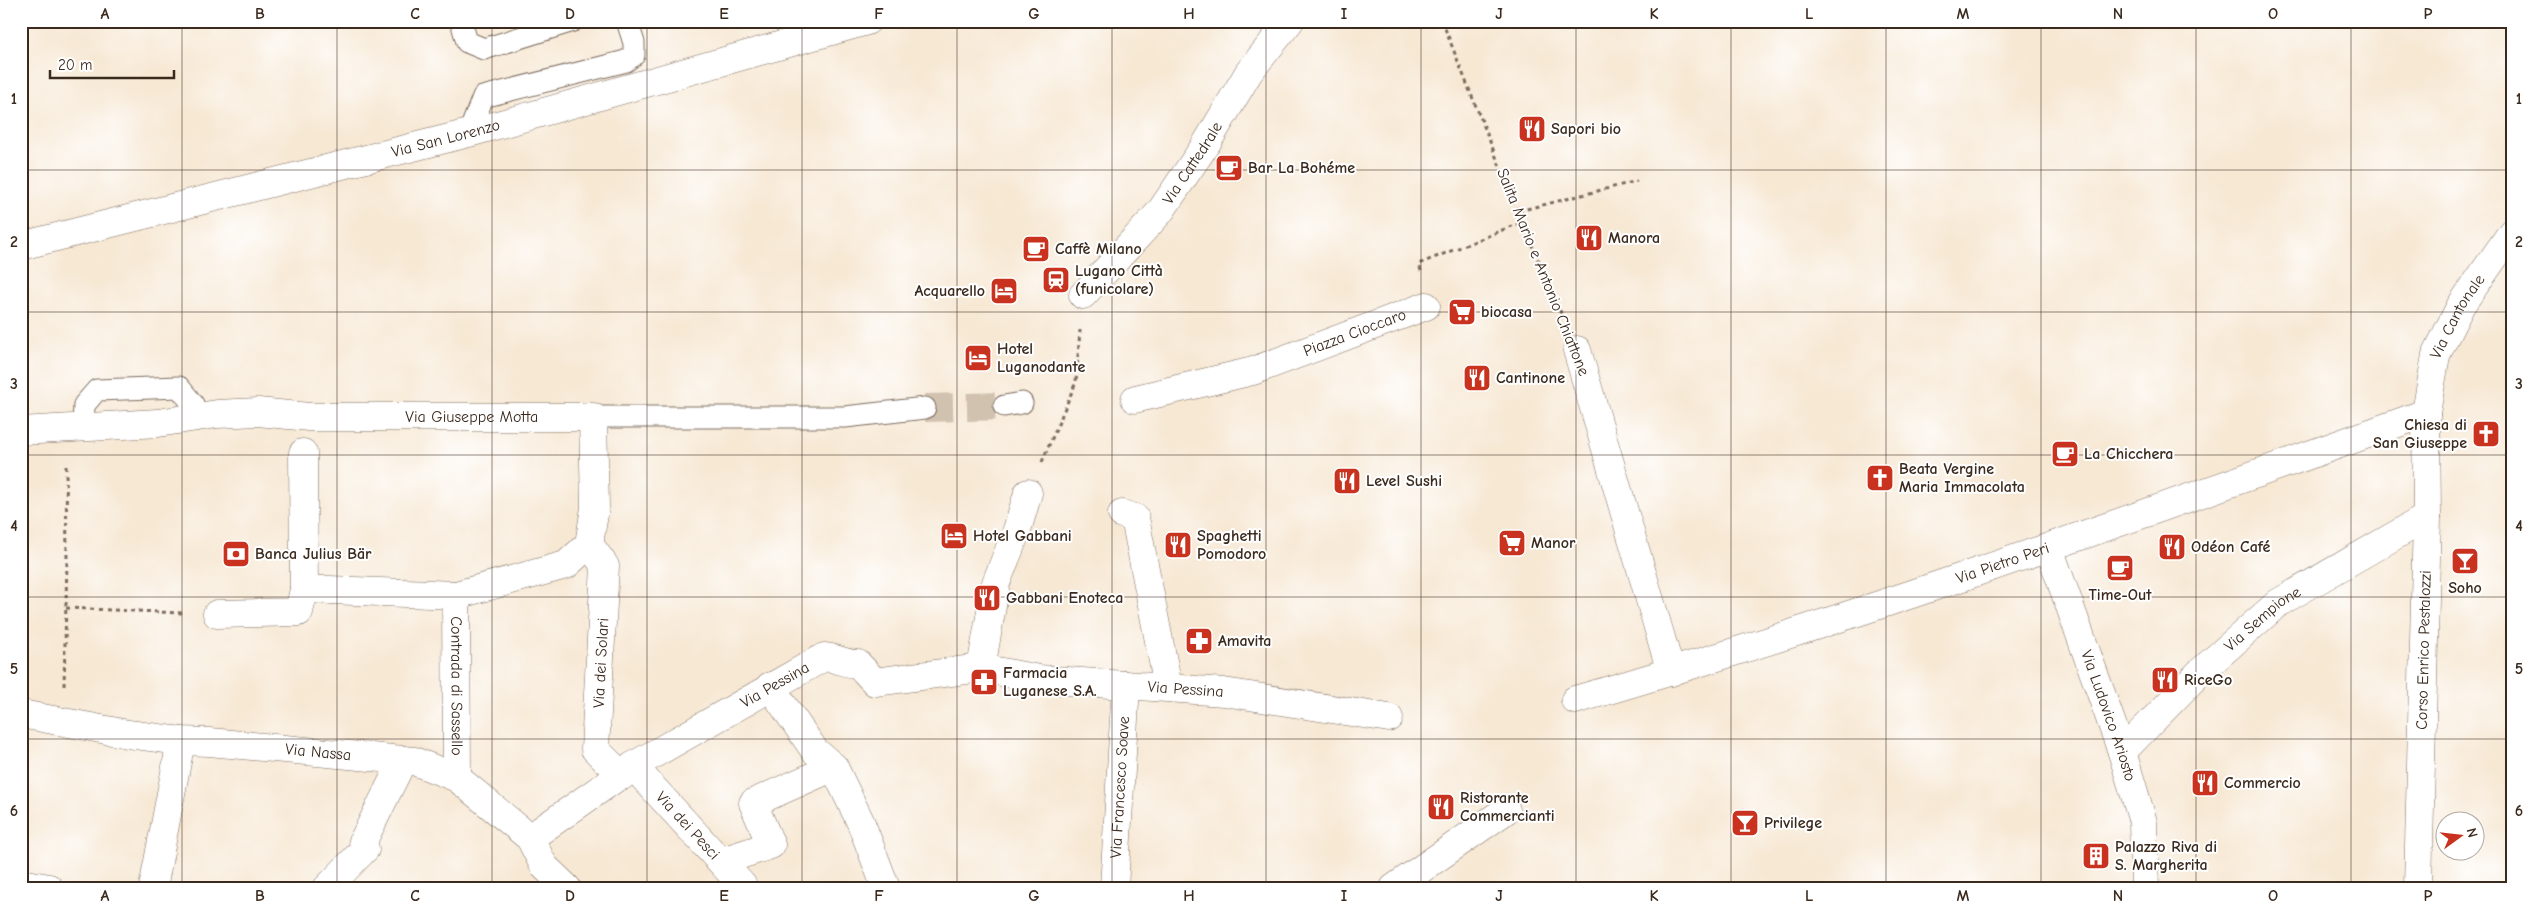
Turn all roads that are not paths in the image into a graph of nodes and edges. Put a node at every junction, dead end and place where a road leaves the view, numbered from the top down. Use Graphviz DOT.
graph roads {
  1 [pos="461,21"];
  2 [pos="573,21"];
  3 [pos="627,21"];
  4 [pos="867,21"];
  5 [pos="1290,21"];
  6 [pos="469,133"];
  7 [pos="2512,232"];
  8 [pos="21,246"];
  9 [pos="1083,295"];
  10 [pos="1426,306"];
  11 [pos="1577,350"];
  12 [pos="1135,399"];
  13 [pos="193,404"];
  14 [pos="925,408"];
  15 [pos="2426,413"];
  16 [pos="593,417"];
  17 [pos="74,428"];
  18 [pos="21,431"];
  19 [pos="303,453"];
  20 [pos="1028,493"];
  21 [pos="1122,514"];
  22 [pos="2427,517"];
  23 [pos="590,544"];
  24 [pos="2049,548"];
  25 [pos="304,589"];
  26 [pos="456,595"];
  27 [pos="217,614"];
  28 [pos="980,668"];
  29 [pos="1671,672"];
  30 [pos="1126,685"];
  31 [pos="770,686"];
  32 [pos="1168,687"];
  33 [pos="1575,700"];
  34 [pos="21,714"];
  35 [pos="1388,718"];
  36 [pos="181,741"];
  37 [pos="2122,752"];
  38 [pos="403,760"];
  39 [pos="834,766"];
  40 [pos="628,771"];
  41 [pos="457,778"];
  42 [pos="1506,810"];
  43 [pos="530,838"];
  44 [pos="722,861"];
  45 [pos="21,883"];
  46 [pos="1106,885"];
  47 [pos="743,886"];
  48 [pos="49,888"];
  49 [pos="153,888"];
  50 [pos="328,888"];
  51 [pos="567,888"];
  52 [pos="886,888"];
  53 [pos="1394,888"];
  54 [pos="2145,888"];
  55 [pos="2418,888"];
  1 -- 2 [label="lane"];
  3 -- 6 [label="lane"];
  4 -- 6 [label="street, Via San Lorenzo"];
  5 -- 9 [label="street, Via Cattedrale"];
  6 -- 8 [label="street, Via San Lorenzo"];
  7 -- 15 [label="street, Via Cantonale"];
  10 -- 12 [label="street, Piazza Cioccaro"];
  11 -- 29 [label="street, Salita Mario e Antonio Chiattone"];
  13 -- 17 [label="lane"];
  14 -- 16 [label="lane, Via Giuseppe Motta"];
  15 -- 22 [label="street, Corso Enrico Pestalozzi"];
  15 -- 24 [label="street, Via Pietro Peri"];
  16 -- 17 [label="street, Via Giuseppe Motta"];
  16 -- 23 [label="street"];
  17 -- 18 [label="street, Via Giuseppe Motta"];
  19 -- 25 [label="street"];
  20 -- 28 [label="street"];
  21 -- 32 [label="street"];
  22 -- 37 [label="street, Via Sempione"];
  22 -- 55 [label="street, Corso Enrico Pestalozzi"];
  23 -- 26 [label="street, Contrada di Sassello"];
  23 -- 40 [label="street, Via dei Solari"];
  24 -- 29 [label="street, Via Pietro Peri"];
  24 -- 37 [label="street, Via Ludovico Ariosto"];
  25 -- 26 [label="street, Contrada di Sassello"];
  25 -- 27 [label="street"];
  26 -- 41 [label="street, Contrada di Sassello"];
  28 -- 30 [label="street, Via Pessina"];
  28 -- 31 [label="street, Via Pessina"];
  29 -- 33 [label="street, Via Pietro Peri"];
  30 -- 32 [label="street, Via Pessina"];
  30 -- 46 [label="street, Via Francesco Soave"];
  31 -- 39 [label="street"];
  31 -- 40 [label="street, Via Pessina"];
  32 -- 35 [label="street, Via Pessina"];
  34 -- 36 [label="street, Via Nassa"];
  36 -- 38 [label="street, Via Nassa"];
  36 -- 49 [label="street"];
  37 -- 54 [label="street, Via Ludovico Ariosto"];
  38 -- 41 [label="street, Via Nassa"];
  38 -- 50 [label="street"];
  39 -- 44 [label="street"];
  39 -- 52 [label="street"];
  40 -- 43 [label="street, Via Pessina"];
  40 -- 44 [label="street, Via dei Pesci"];
  41 -- 43 [label="street, Via Nassa"];
  42 -- 53 [label="street"];
  43 -- 51 [label="street, Via Nassa"];
  44 -- 47 [label="street, Via dei Pesci"];
  45 -- 48 [label="street"];
}
